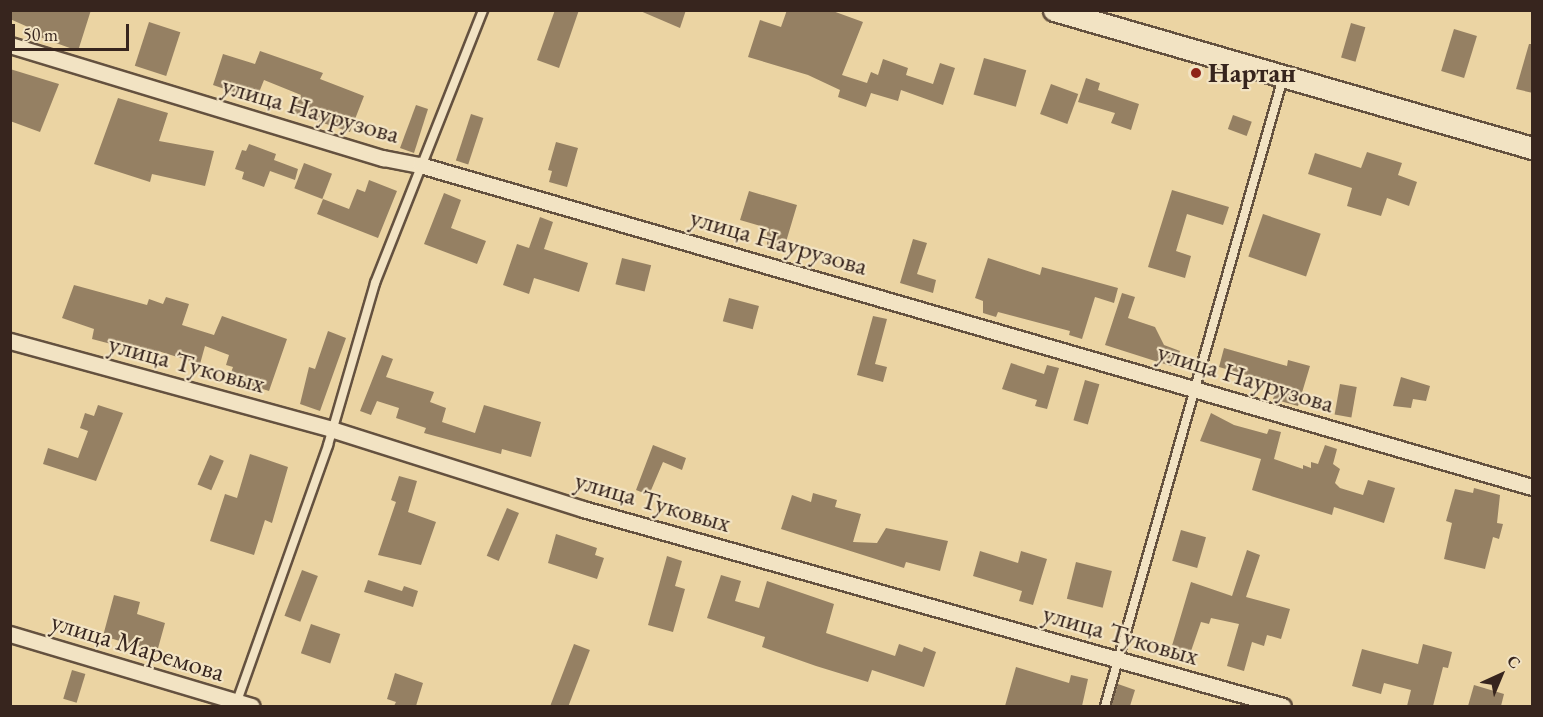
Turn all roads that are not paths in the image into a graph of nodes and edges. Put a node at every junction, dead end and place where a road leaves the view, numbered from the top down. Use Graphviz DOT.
graph roads {
  1 [pos="483,10"];
  2 [pos="1054,10"];
  3 [pos="10,45"];
  4 [pos="1284,76"];
  5 [pos="1533,148"];
  6 [pos="420,165"];
  7 [pos="10,341"];
  8 [pos="1195,392"];
  9 [pos="331,429"];
  10 [pos="1533,487"];
  11 [pos="10,634"];
  12 [pos="1118,660"];
  13 [pos="241,705"];
  14 [pos="1105,706"];
  15 [pos="1283,706"];
  1 -- 6 [label="lane"];
  2 -- 4 [label="main road"];
  3 -- 6 [label="street, улица Наурузова"];
  4 -- 5 [label="main road"];
  4 -- 8 [label="lane"];
  6 -- 8 [label="street, улица Наурузова"];
  6 -- 9 [label="lane"];
  7 -- 9 [label="street, улица Туковых"];
  8 -- 10 [label="street, улица Наурузова"];
  8 -- 12 [label="lane"];
  9 -- 12 [label="street, улица Туковых"];
  9 -- 13 [label="lane"];
  11 -- 13 [label="street, улица Маремова"];
  12 -- 14 [label="lane"];
  12 -- 15 [label="street, улица Туковых"];
}
